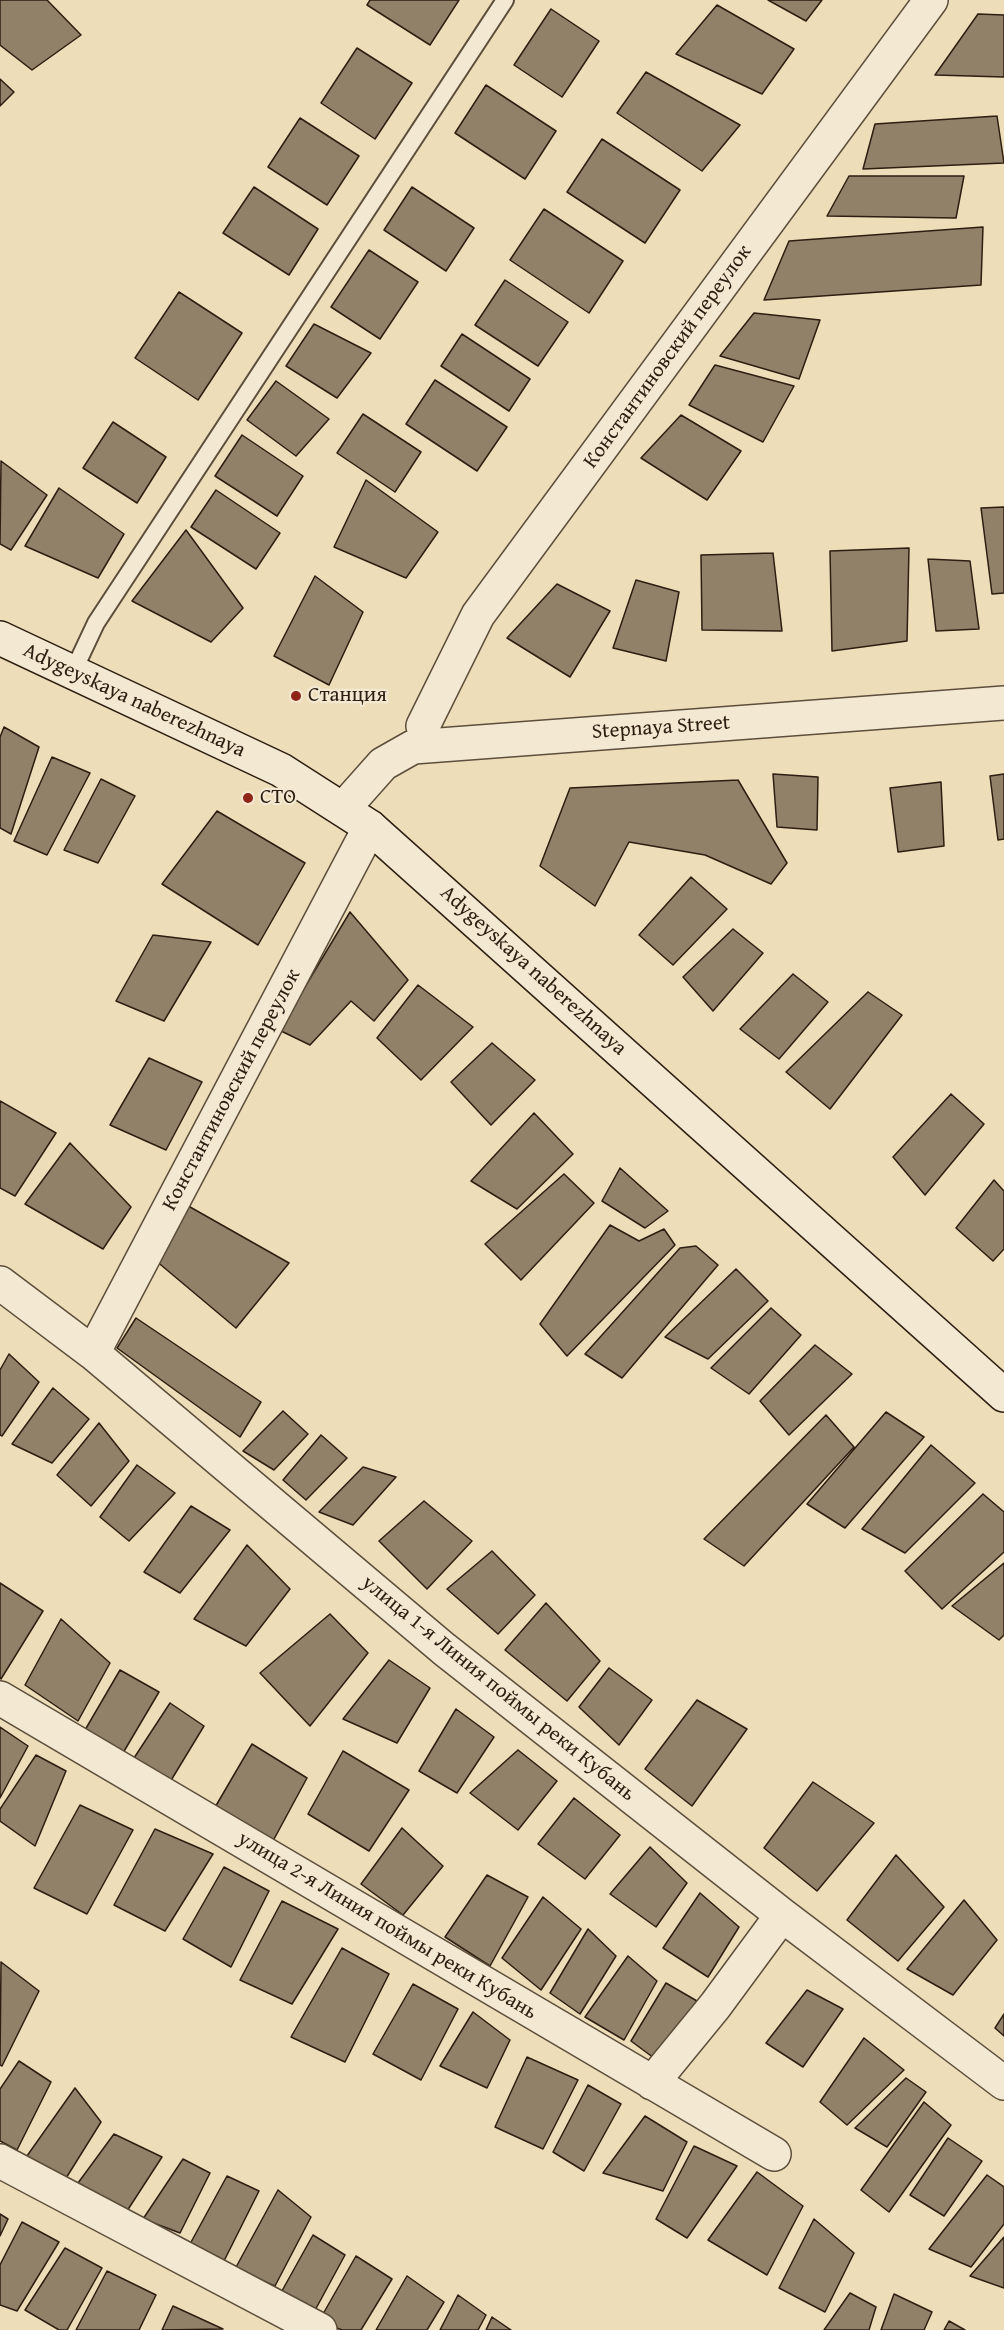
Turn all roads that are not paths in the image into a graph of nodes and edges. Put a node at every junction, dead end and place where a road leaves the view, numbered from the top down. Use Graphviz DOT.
graph roads {
  1 [pos="505,0"];
  2 [pos="931,0"];
  3 [pos="0,638"];
  4 [pos="72,674"];
  5 [pos="1004,702"];
  6 [pos="423,726"];
  7 [pos="343,809"];
  8 [pos="370,827"];
  9 [pos="0,1283"];
  10 [pos="93,1353"];
  11 [pos="1004,1395"];
  12 [pos="0,1698"];
  13 [pos="782,1915"];
  14 [pos="652,2083"];
  15 [pos="1004,2083"];
  16 [pos="774,2154"];
  17 [pos="0,2161"];
  18 [pos="320,2330"];
  1 -- 4 [label="lane"];
  2 -- 6 [label="street, Константиновский переулок"];
  3 -- 4 [label="street, Adygeyskaya naberezhnaya"];
  4 -- 7 [label="street, Adygeyskaya naberezhnaya"];
  5 -- 7 [label="street, Stepnaya Street"];
  7 -- 8 [label="street, Adygeyskaya naberezhnaya"];
  8 -- 10 [label="street, Константиновский переулок"];
  8 -- 11 [label="street, Adygeyskaya naberezhnaya"];
  9 -- 10 [label="street, улица 1-я Линия поймы реки Кубань"];
  10 -- 13 [label="street, улица 1-я Линия поймы реки Кубань"];
  12 -- 14 [label="street, улица 2-я Линия поймы реки Кубань"];
  13 -- 14 [label="street"];
  13 -- 15 [label="street, улица 1-я Линия поймы реки Кубань"];
  14 -- 16 [label="street, улица 2-я Линия поймы реки Кубань"];
  17 -- 18 [label="street"];
}
